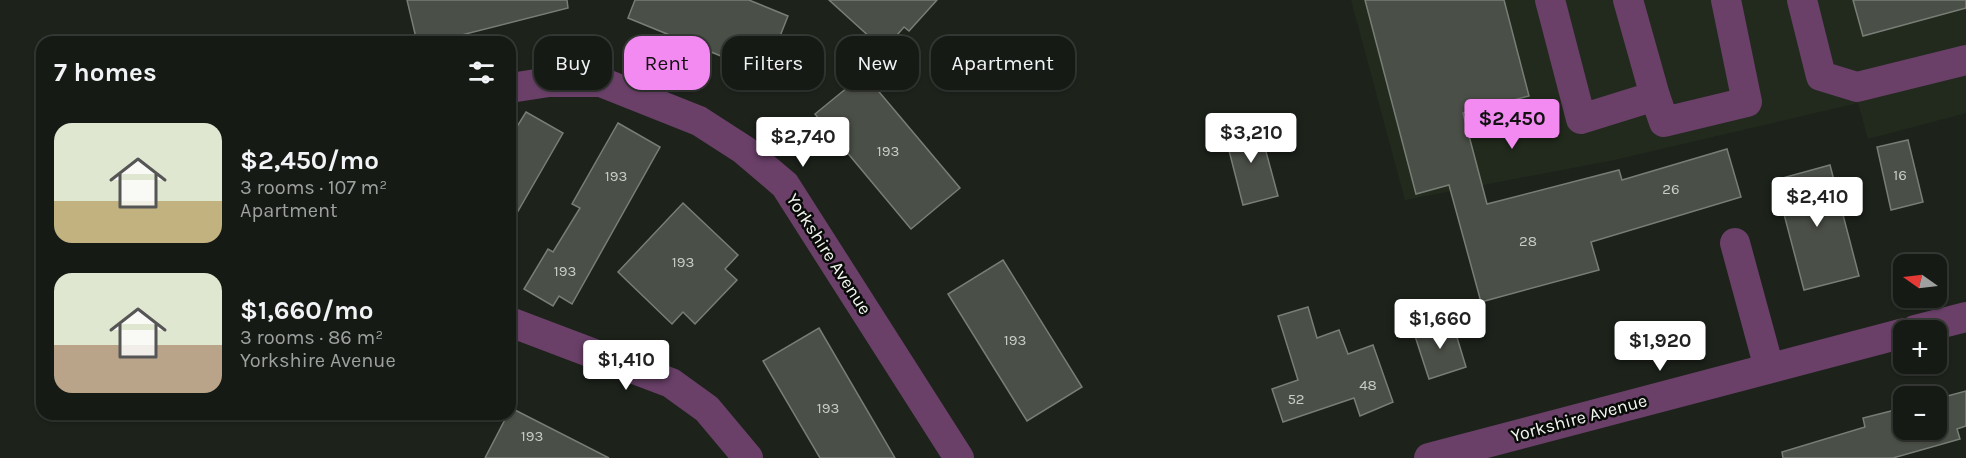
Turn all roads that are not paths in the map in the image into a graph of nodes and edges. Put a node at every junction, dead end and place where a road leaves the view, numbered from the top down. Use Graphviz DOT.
graph roads {
  1 [pos="1550,0"];
  2 [pos="1628,0"];
  3 [pos="1726,0"];
  4 [pos="1802,0"];
  5 [pos="1966,60"];
  6 [pos="516,87"];
  7 [pos="1655,96"];
  8 [pos="1735,243"];
  9 [pos="1966,317"];
  10 [pos="1947,322"];
  11 [pos="516,324"];
  12 [pos="1893,336"];
  13 [pos="1769,368"];
  14 [pos="748,458"];
  15 [pos="959,458"];
  16 [pos="1429,458"];
  1 -- 7 [label="street"];
  2 -- 7 [label="street"];
  3 -- 7 [label="street"];
  4 -- 5 [label="street"];
  6 -- 15 [label="street, Yorkshire Avenue"];
  8 -- 13 [label="street"];
  9 -- 10 [label="street"];
  11 -- 14 [label="street"];
  12 -- 13 [label="street, Yorkshire Avenue"];
  13 -- 16 [label="street, Yorkshire Avenue"];
}
